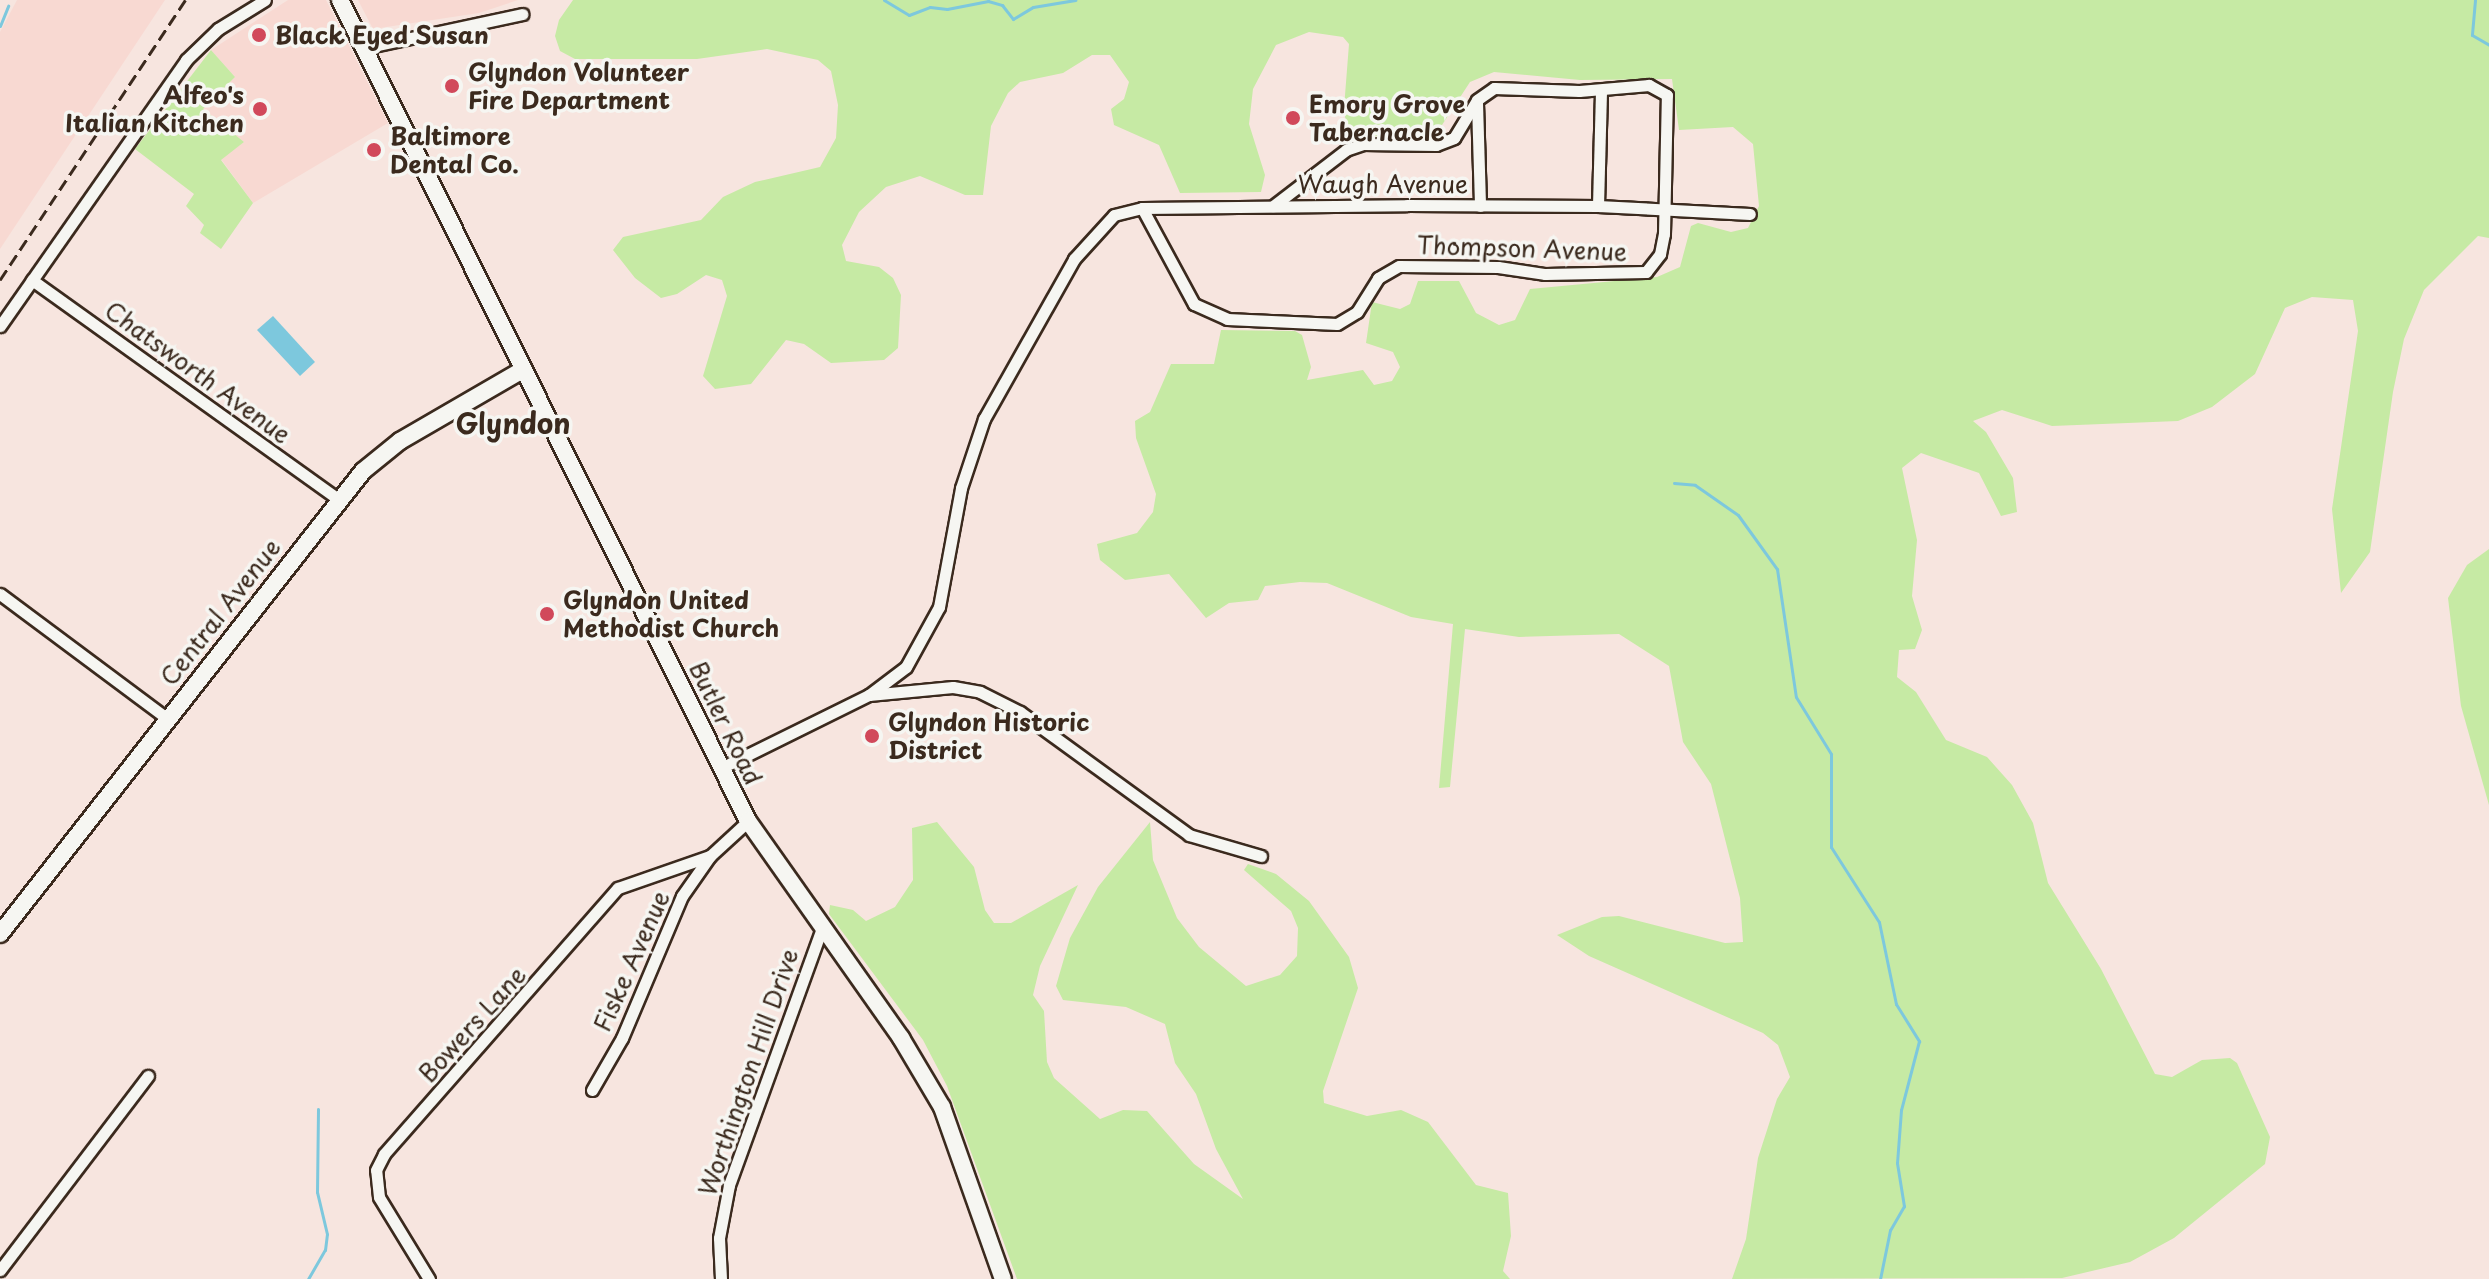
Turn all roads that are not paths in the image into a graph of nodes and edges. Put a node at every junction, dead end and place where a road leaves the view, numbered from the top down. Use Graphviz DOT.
graph roads {
  1 [pos="265,0"];
  2 [pos="340,0"];
  3 [pos="522,14"];
  4 [pos="364,48"];
  5 [pos="1601,91"];
  6 [pos="1477,100"];
  7 [pos="1273,206"];
  8 [pos="1480,206"];
  9 [pos="1598,206"];
  10 [pos="1662,207"];
  11 [pos="1142,208"];
  12 [pos="1750,214"];
  13 [pos="32,280"];
  14 [pos="0,326"];
  15 [pos="524,369"];
  16 [pos="338,499"];
  17 [pos="0,594"];
  18 [pos="869,695"];
  19 [pos="168,719"];
  20 [pos="721,768"];
  21 [pos="748,821"];
  22 [pos="710,856"];
  23 [pos="1261,856"];
  24 [pos="822,928"];
  25 [pos="0,934"];
  26 [pos="148,1076"];
  27 [pos="592,1090"];
  28 [pos="0,1270"];
  29 [pos="429,1279"];
  30 [pos="721,1279"];
  31 [pos="1003,1279"];
  1 -- 13 [label="street"];
  2 -- 4 [label="main road, Butler Road"];
  3 -- 4 [label="street"];
  4 -- 15 [label="main road, Butler Road"];
  5 -- 6 [label="street"];
  5 -- 9 [label="street"];
  5 -- 10 [label="street"];
  6 -- 7 [label="street"];
  6 -- 8 [label="street"];
  7 -- 8 [label="street, Waugh Avenue"];
  7 -- 11 [label="street, Waugh Avenue"];
  8 -- 9 [label="street, Waugh Avenue"];
  9 -- 10 [label="street, Waugh Avenue"];
  10 -- 11 [label="street, Thompson Avenue"];
  10 -- 12 [label="street, Waugh Avenue"];
  11 -- 18 [label="street, Waugh Avenue"];
  13 -- 14 [label="street"];
  13 -- 16 [label="street, Chatsworth Avenue"];
  15 -- 16 [label="main road, Central Avenue"];
  15 -- 20 [label="main road, Butler Road"];
  16 -- 19 [label="main road, Central Avenue"];
  17 -- 19 [label="street"];
  18 -- 20 [label="street"];
  18 -- 23 [label="street"];
  19 -- 25 [label="main road, Central Avenue"];
  20 -- 21 [label="main road, Butler Road"];
  21 -- 22 [label="street, Fiske Avenue"];
  21 -- 24 [label="main road, Butler Road"];
  22 -- 27 [label="street, Fiske Avenue"];
  22 -- 29 [label="street, Bowers Lane"];
  24 -- 30 [label="street, Worthington Hill Drive"];
  24 -- 31 [label="main road, Butler Road"];
  26 -- 28 [label="street"];
}
